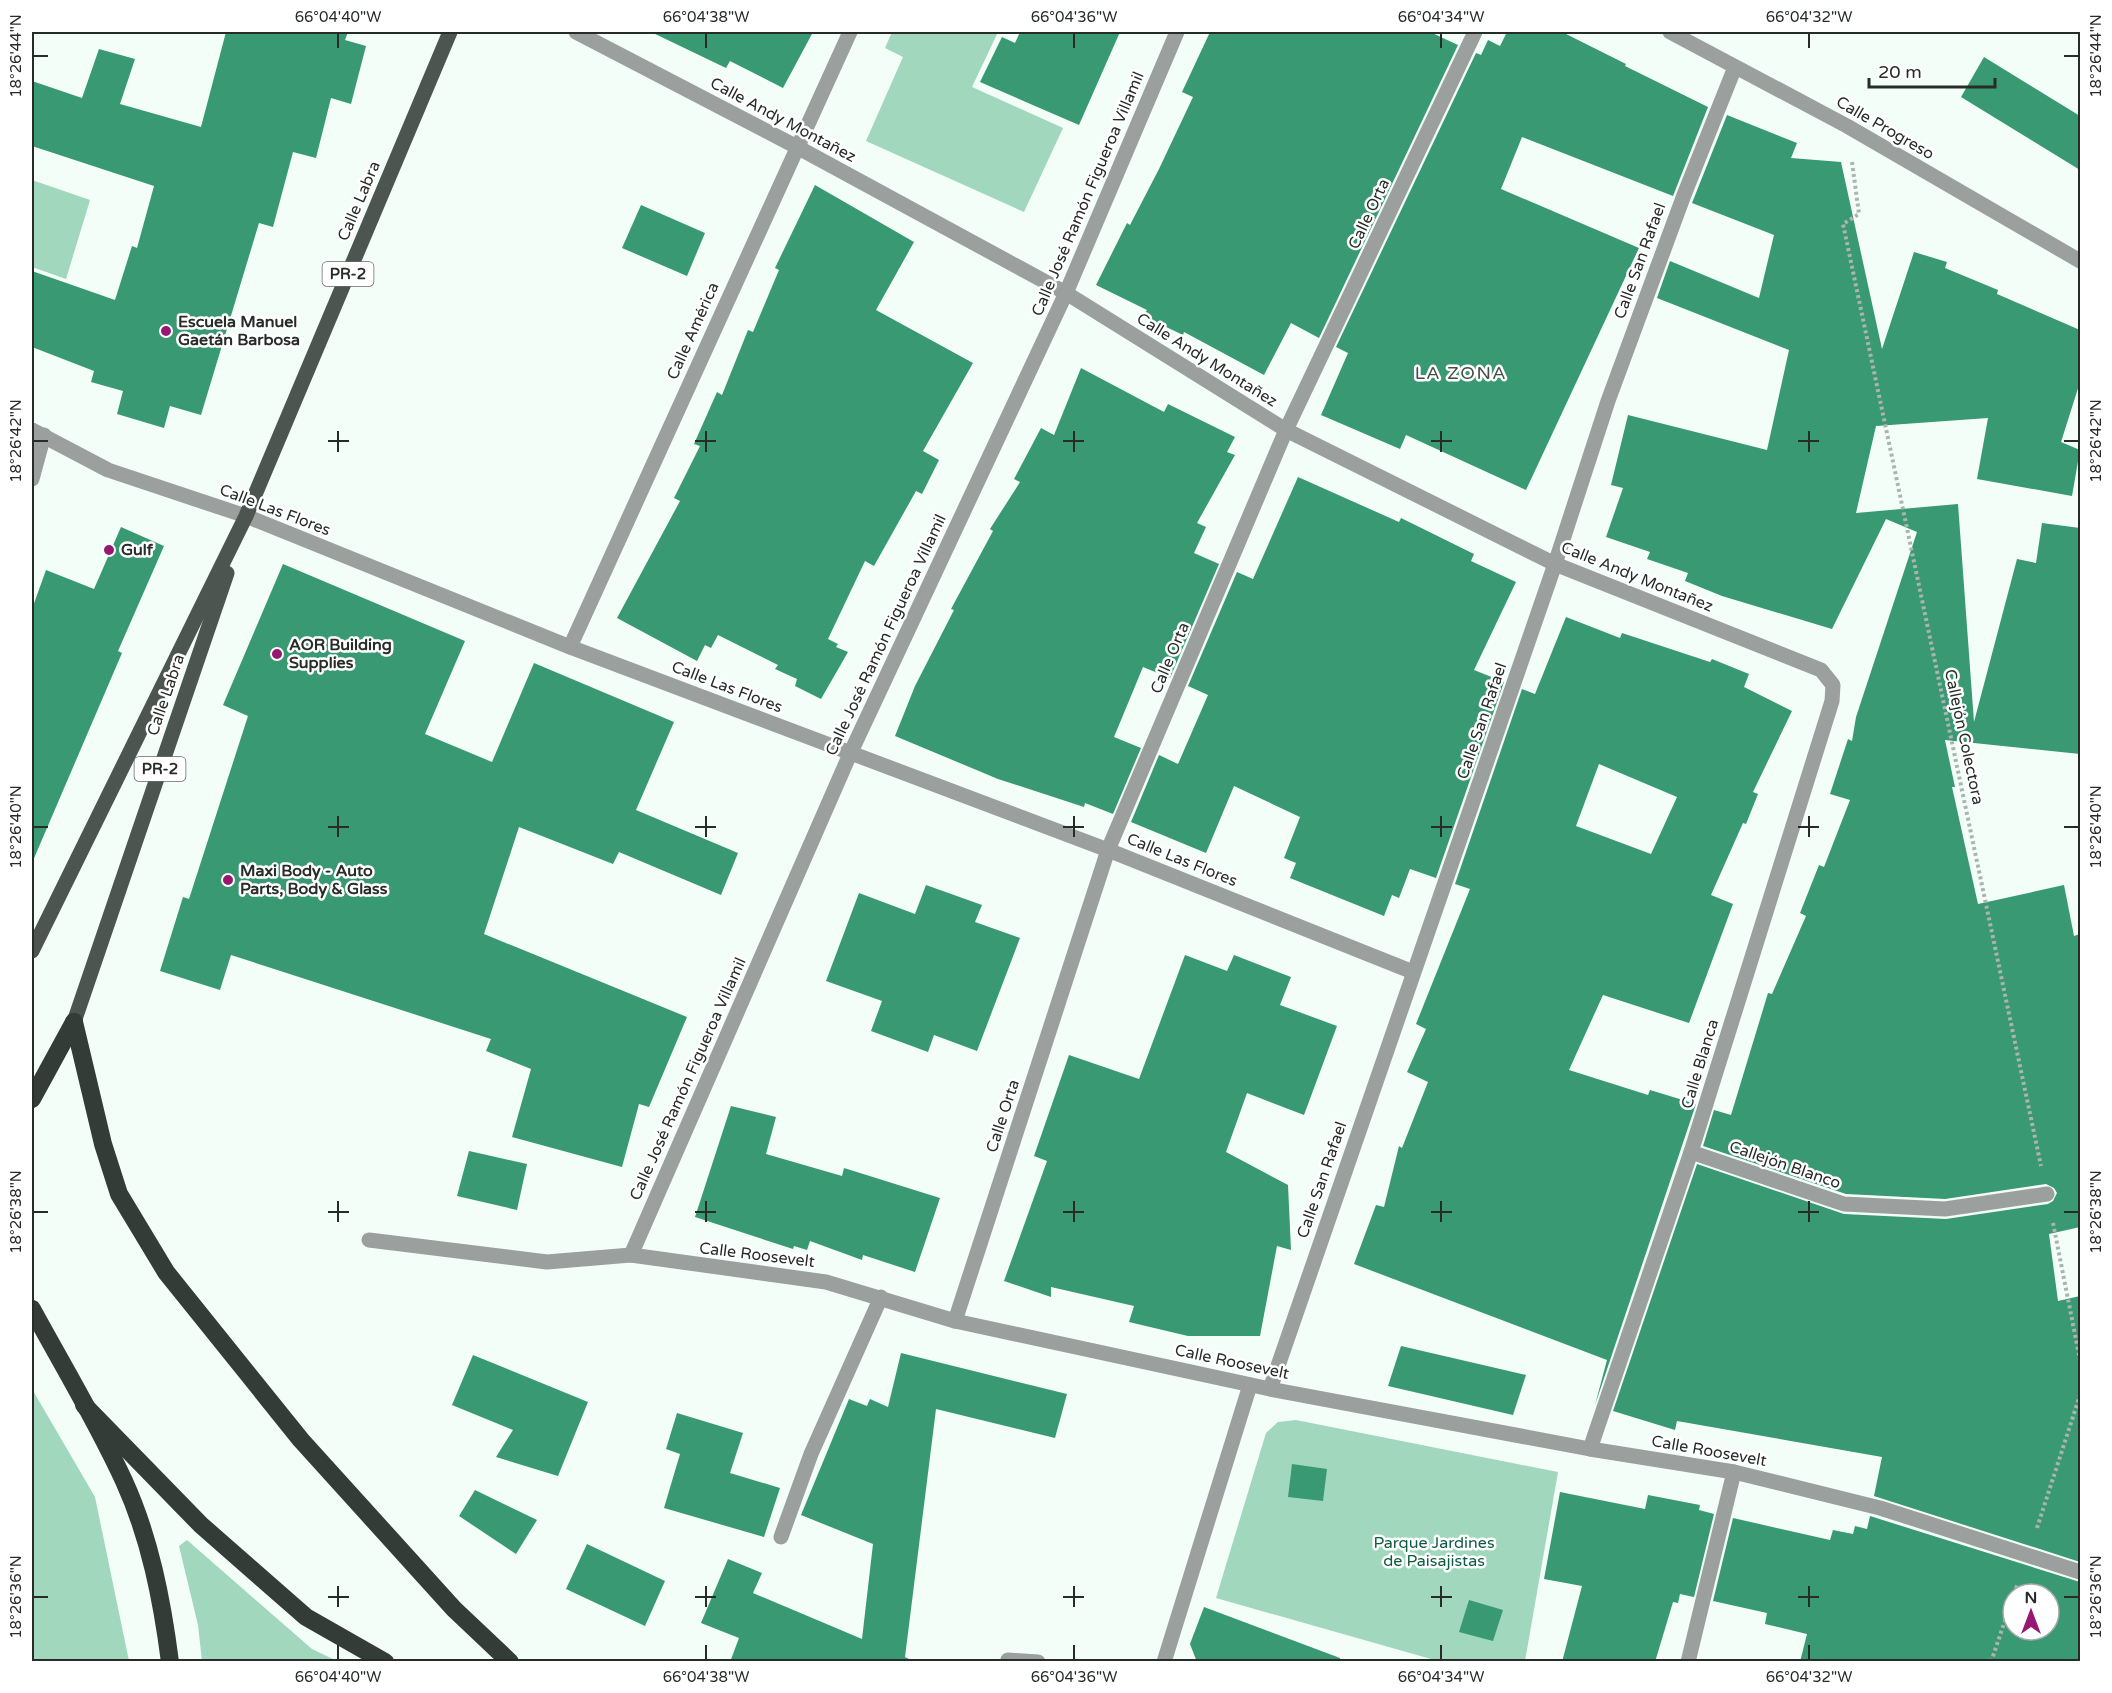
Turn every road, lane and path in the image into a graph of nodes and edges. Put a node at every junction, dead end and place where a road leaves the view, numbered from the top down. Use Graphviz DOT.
graph roads {
  1 [pos="450,32"];
  2 [pos="576,32"];
  3 [pos="850,32"];
  4 [pos="1177,32"];
  5 [pos="1475,32"];
  6 [pos="1670,32"];
  7 [pos="1735,67"];
  8 [pos="1847,126"];
  9 [pos="797,147"];
  10 [pos="2080,261"];
  11 [pos="1066,293"];
  12 [pos="1286,430"];
  13 [pos="38,433"];
  14 [pos="32,478"];
  15 [pos="246,516"];
  16 [pos="1555,564"];
  17 [pos="570,646"];
  18 [pos="1833,685"];
  19 [pos="850,754"];
  20 [pos="1108,850"];
  21 [pos="32,951"];
  22 [pos="1413,972"];
  23 [pos="74,1022"];
  24 [pos="32,1099"];
  25 [pos="1691,1152"];
  26 [pos="2047,1194"];
  27 [pos="369,1240"];
  28 [pos="631,1255"];
  29 [pos="881,1297"];
  30 [pos="32,1309"];
  31 [pos="955,1321"];
  32 [pos="2080,1360"];
  33 [pos="1250,1385"];
  34 [pos="1270,1389"];
  35 [pos="2080,1395"];
  36 [pos="84,1405"];
  37 [pos="1590,1449"];
  38 [pos="1734,1472"];
  39 [pos="781,1537"];
  40 [pos="2028,1553"];
  41 [pos="2080,1572"];
  42 [pos="2001,1632"];
  43 [pos="1008,1660"];
  44 [pos="170,1662"];
  45 [pos="385,1662"];
  46 [pos="510,1662"];
  47 [pos="1038,1662"];
  48 [pos="1164,1662"];
  49 [pos="1688,1662"];
  50 [pos="1991,1662"];
  1 -- 15 [label="main road, Calle Labra / PR-2"];
  2 -- 9 [label="street, Calle Andy Montañez"];
  3 -- 9 [label="street, Calle América"];
  4 -- 11 [label="street, Calle José Ramón Figueroa Villamil"];
  5 -- 12 [label="street, Calle Orta"];
  6 -- 7 [label="street, Calle Progreso"];
  7 -- 8 [label="street, Calle Progreso"];
  7 -- 16 [label="street, Calle San Rafael"];
  8 -- 10 [label="street, Calle Progreso"];
  8 -- 26 [label="path, Callejón Colectora"];
  9 -- 11 [label="street, Calle Andy Montañez"];
  9 -- 17 [label="street, Calle América"];
  11 -- 12 [label="street, Calle Andy Montañez"];
  11 -- 19 [label="street, Calle José Ramón Figueroa Villamil"];
  12 -- 16 [label="street, Calle Andy Montañez"];
  12 -- 20 [label="street, Calle Orta"];
  13 -- 14 [label="street"];
  13 -- 15 [label="street, Calle Las Flores"];
  15 -- 17 [label="street, Calle Las Flores"];
  15 -- 21 [label="main road, Calle Labra / PR-2"];
  15 -- 23 [label="main road, Calle Labra / PR-2"];
  16 -- 18 [label="street, Calle Andy Montañez"];
  16 -- 22 [label="street, Calle San Rafael"];
  17 -- 19 [label="street, Calle Las Flores"];
  18 -- 25 [label="street, Calle Blanca"];
  19 -- 20 [label="street, Calle Las Flores"];
  19 -- 28 [label="street, Calle José Ramón Figueroa Villamil"];
  20 -- 22 [label="street, Calle Las Flores"];
  20 -- 31 [label="street, Calle Orta"];
  22 -- 34 [label="street, Calle San Rafael"];
  23 -- 24 [label="highway, PR-2"];
  23 -- 46 [label="highway"];
  25 -- 26 [label="street, Callejón Blanco"];
  25 -- 37 [label="street, Calle Blanca"];
  26 -- 32 [label="path, Callejón Colectora"];
  27 -- 28 [label="street, Calle Roosevelt"];
  28 -- 29 [label="street, Calle Roosevelt"];
  29 -- 31 [label="street, Calle Roosevelt"];
  29 -- 39 [label="street"];
  30 -- 36 [label="highway"];
  31 -- 33 [label="street, Calle Roosevelt"];
  33 -- 34 [label="street, Calle Roosevelt"];
  33 -- 48 [label="street"];
  34 -- 37 [label="street, Calle Roosevelt"];
  35 -- 40 [label="path"];
  36 -- 44 [label="highway"];
  36 -- 45 [label="highway"];
  37 -- 38 [label="street, Calle Roosevelt"];
  38 -- 40 [label="street, Calle Roosevelt"];
  38 -- 49 [label="street"];
  40 -- 41 [label="street, Calle Roosevelt"];
  42 -- 50 [label="path"];
  43 -- 47 [label="street"];
}
